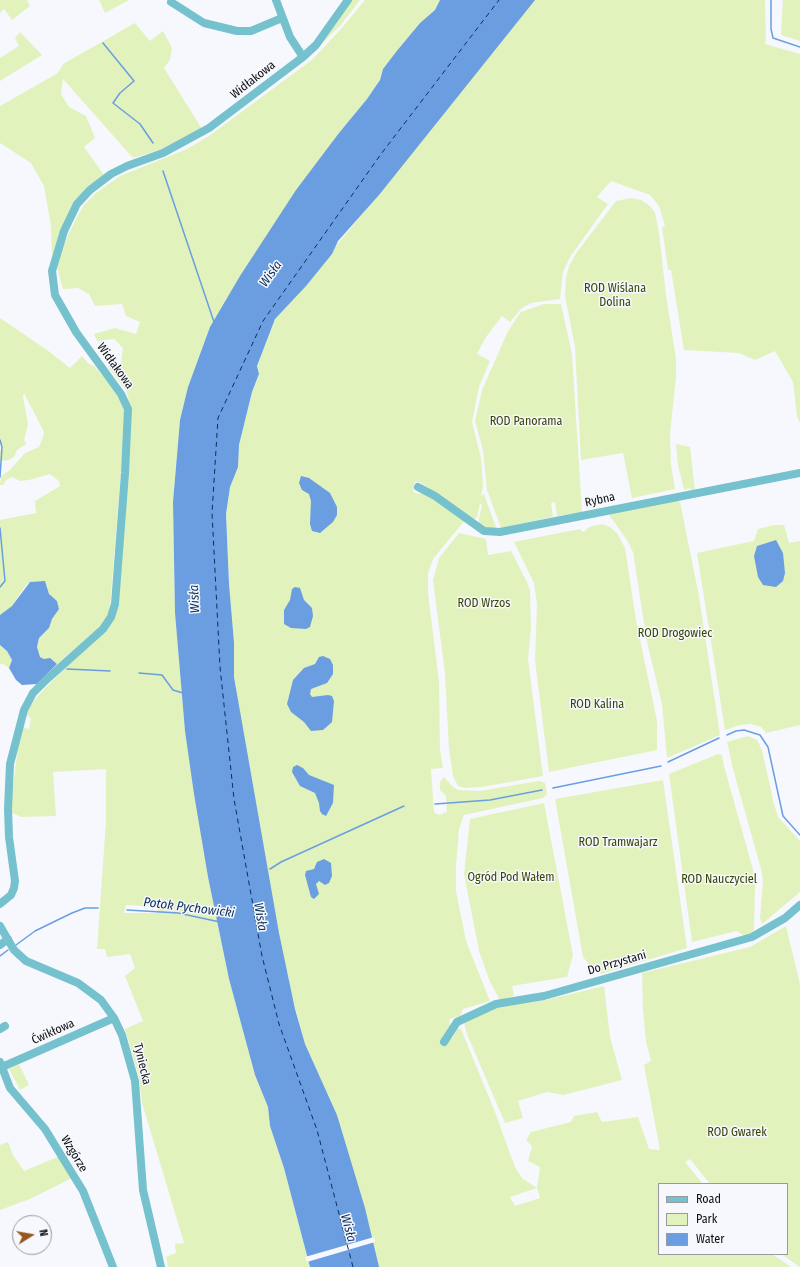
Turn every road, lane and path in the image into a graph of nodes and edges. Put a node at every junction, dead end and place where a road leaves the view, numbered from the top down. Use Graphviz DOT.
graph roads {
  1 [pos="276,0"];
  2 [pos="348,0"];
  3 [pos="171,2"];
  4 [pos="282,18"];
  5 [pos="303,57"];
  6 [pos="800,473"];
  7 [pos="418,487"];
  8 [pos="0,904"];
  9 [pos="800,904"];
  10 [pos="0,926"];
  11 [pos="8,939"];
  12 [pos="0,945"];
  13 [pos="114,1018"];
  14 [pos="444,1042"];
  15 [pos="1,1065"];
  16 [pos="113,1267"];
  17 [pos="161,1267"];
  1 -- 4 [label="street"];
  2 -- 5 [label="street, Widłakowa"];
  3 -- 4 [label="street"];
  4 -- 5 [label="street"];
  5 -- 8 [label="street, Widłakowa"];
  6 -- 7 [label="street, Rybna"];
  9 -- 14 [label="street, Do Przystani"];
  10 -- 11 [label="street, Tyniecka"];
  11 -- 12 [label="street"];
  11 -- 13 [label="street, Tyniecka"];
  13 -- 15 [label="street, Ćwikłowa"];
  13 -- 17 [label="street, Tyniecka"];
  15 -- 16 [label="street, Wzgórze"];
}
